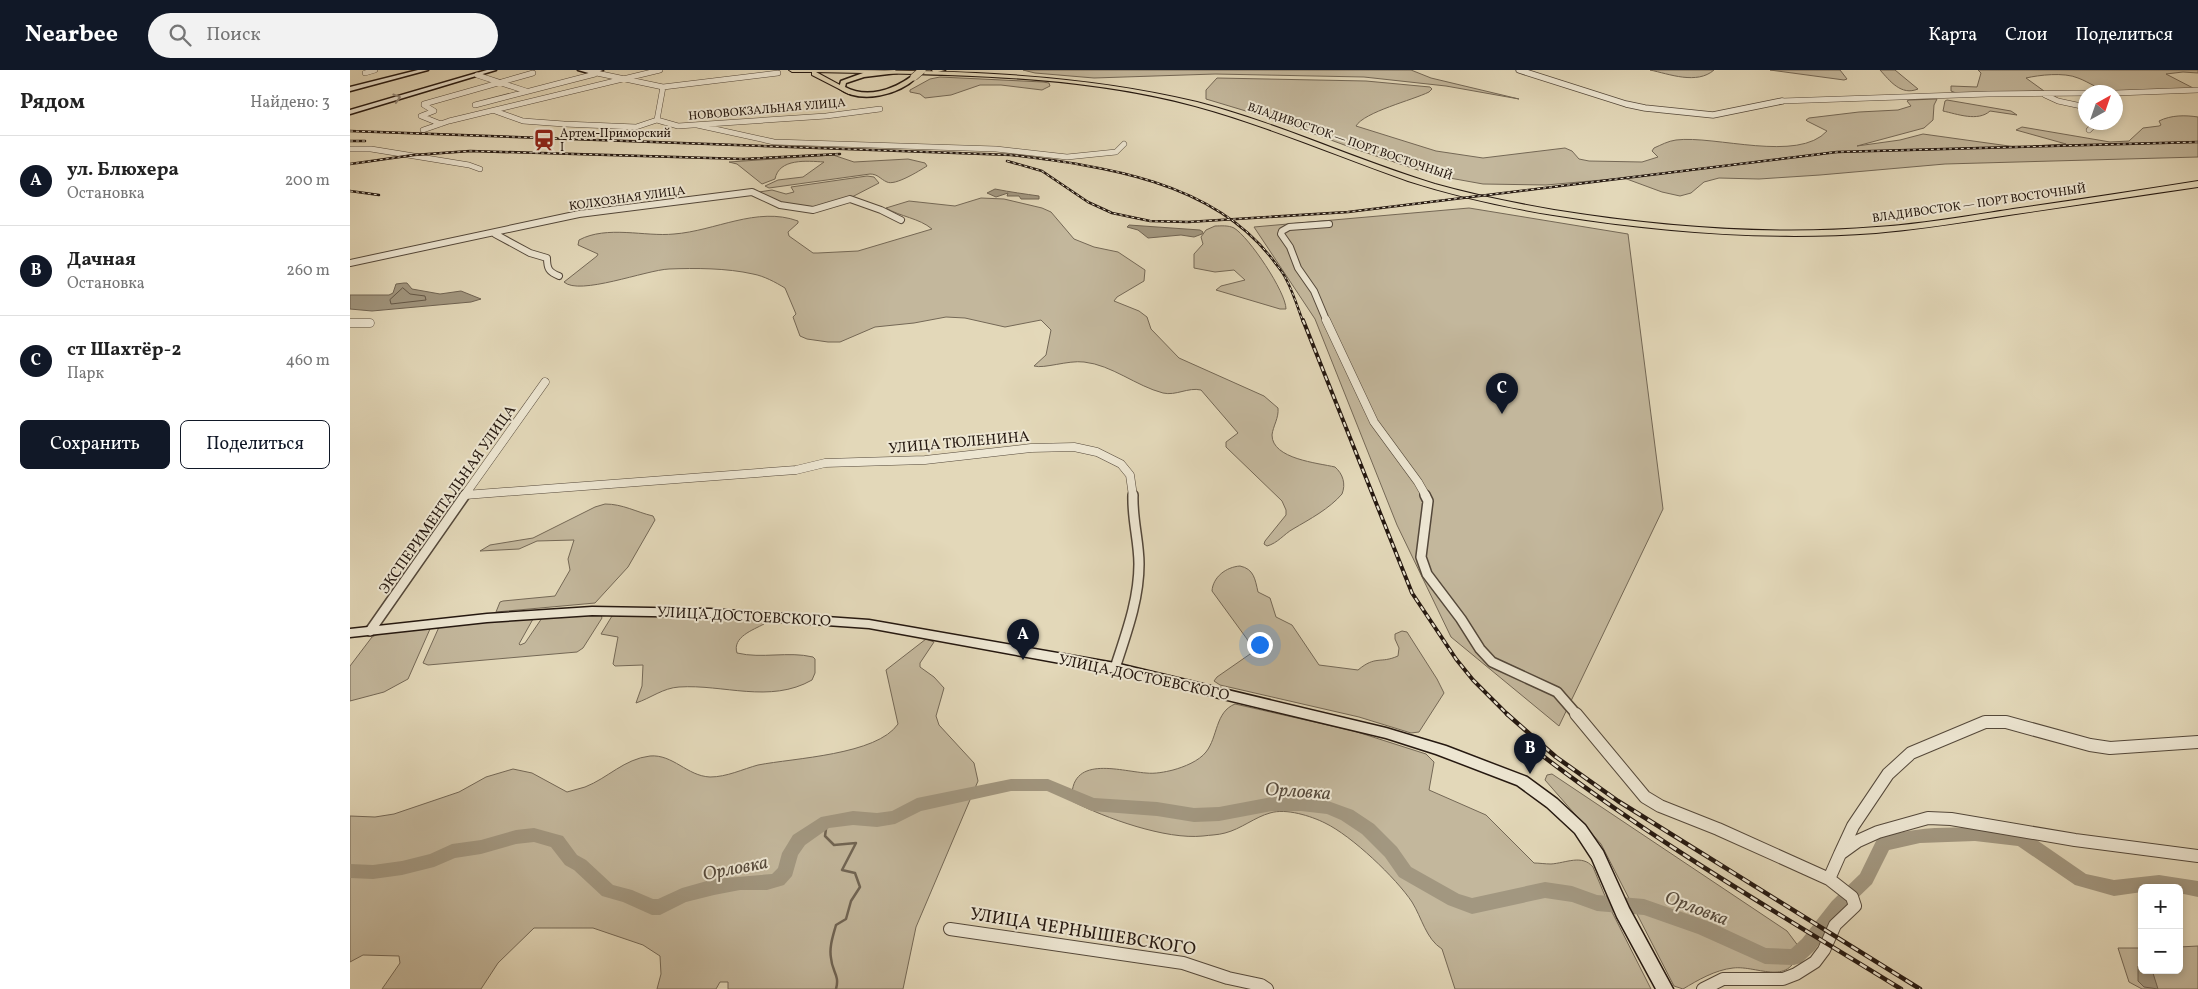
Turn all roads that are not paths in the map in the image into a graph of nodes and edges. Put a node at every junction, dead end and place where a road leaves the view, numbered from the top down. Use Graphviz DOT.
graph roads {
  1 [pos="375,70"];
  2 [pos="425,70"];
  3 [pos="493,70"];
  4 [pos="581,70"];
  5 [pos="660,70"];
  6 [pos="792,70"];
  7 [pos="922,70"];
  8 [pos="934,70"];
  9 [pos="942,70"];
  10 [pos="1015,70"];
  11 [pos="1519,70"];
  12 [pos="597,71"];
  13 [pos="781,71"];
  14 [pos="902,71"];
  15 [pos="365,72"];
  16 [pos="534,73"];
  17 [pos="477,75"];
  18 [pos="1035,75"];
  19 [pos="623,80"];
  20 [pos="501,82"];
  21 [pos="663,87"];
  22 [pos="350,89"];
  23 [pos="2198,90"];
  24 [pos="527,92"];
  25 [pos="849,92"];
  26 [pos="2123,92"];
  27 [pos="2042,93"];
  28 [pos="2078,93"];
  29 [pos="1782,102"];
  30 [pos="474,105"];
  31 [pos="2078,105"];
  32 [pos="880,109"];
  33 [pos="495,110"];
  34 [pos="350,112"];
  35 [pos="657,120"];
  36 [pos="441,124"];
  37 [pos="697,125"];
  38 [pos="423,130"];
  39 [pos="1124,144"];
  40 [pos="350,149"];
  41 [pos="480,169"];
  42 [pos="2198,179"];
  43 [pos="2198,184"];
  44 [pos="901,220"];
  45 [pos="1329,224"];
  46 [pos="495,234"];
  47 [pos="350,263"];
  48 [pos="559,276"];
  49 [pos="350,323"];
  50 [pos="370,323"];
  51 [pos="545,382"];
  52 [pos="465,495"];
  53 [pos="370,631"];
  54 [pos="350,633"];
  55 [pos="1116,668"];
  56 [pos="2198,742"];
  57 [pos="1840,854"];
  58 [pos="2198,856"];
  59 [pos="1829,879"];
  60 [pos="950,929"];
  61 [pos="1266,989"];
  62 [pos="1665,989"];
  63 [pos="1703,989"];
  1 -- 15 [label="street"];
  2 -- 22 [label="main road"];
  3 -- 17 [label="main road"];
  4 -- 12 [label="main road"];
  5 -- 19 [label="street"];
  6 -- 14 [label="highway, ВЛАДИВОСТОК — ПОРТ ВОСТОЧНЫЙ"];
  7 -- 25 [label="main road, bridge"];
  8 -- 9 [label="main road"];
  8 -- 14 [label="highway, ВЛАДИВОСТОК — ПОРТ ВОСТОЧНЫЙ"];
  8 -- 18 [label="highway, ВЛАДИВОСТОК — ПОРТ ВОСТОЧНЫЙ"];
  10 -- 18 [label="highway"];
  11 -- 29 [label="street"];
  12 -- 19 [label="street"];
  12 -- 24 [label="street"];
  13 -- 21 [label="street"];
  13 -- 25 [label="highway"];
  14 -- 25 [label="main road"];
  14 -- 43 [label="highway, ВЛАДИВОСТОК — ПОРТ ВОСТОЧНЫЙ"];
  16 -- 20 [label="street"];
  17 -- 20 [label="street"];
  34 -- 17 [label="main road, one-way"];
  18 -- 42 [label="highway, ВЛАДИВОСТОК — ПОРТ ВОСТОЧНЫЙ"];
  19 -- 21 [label="street"];
  19 -- 33 [label="street"];
  20 -- 24 [label="street"];
  20 -- 36 [label="street"];
  21 -- 35 [label="street"];
  23 -- 26 [label="street"];
  24 -- 30 [label="street"];
  27 -- 28 [label="street"];
  27 -- 29 [label="street"];
  27 -- 31 [label="street"];
  32 -- 37 [label="street, НОВОВОКЗАЛЬНАЯ УЛИЦА"];
  33 -- 35 [label="street, НОВОВОКЗАЛЬНАЯ УЛИЦА"];
  33 -- 36 [label="street"];
  35 -- 37 [label="street, НОВОВОКЗАЛЬНАЯ УЛИЦА"];
  36 -- 38 [label="street"];
  37 -- 39 [label="street"];
  40 -- 41 [label="street"];
  44 -- 46 [label="street, КОЛХОЗНАЯ УЛИЦА"];
  45 -- 59 [label="street"];
  46 -- 47 [label="street, КОЛХОЗНАЯ УЛИЦА"];
  46 -- 48 [label="street"];
  49 -- 50 [label="street"];
  51 -- 52 [label="street, ЭКСПЕРИМЕНТАЛЬНАЯ УЛИЦА"];
  52 -- 53 [label="street, ЭКСПЕРИМЕНТАЛЬНАЯ УЛИЦА"];
  52 -- 55 [label="street, УЛИЦА ТЮЛЕНИНА"];
  53 -- 54 [label="main road, УЛИЦА ДОСТОЕВСКОГО"];
  53 -- 55 [label="main road, УЛИЦА ДОСТОЕВСКОГО"];
  55 -- 62 [label="main road, УЛИЦА ДОСТОЕВСКОГО"];
  56 -- 57 [label="street"];
  57 -- 58 [label="street"];
  57 -- 59 [label="street"];
  59 -- 63 [label="street"];
  60 -- 61 [label="street, УЛИЦА ЧЕРНЫШЕВСКОГО"];
}
